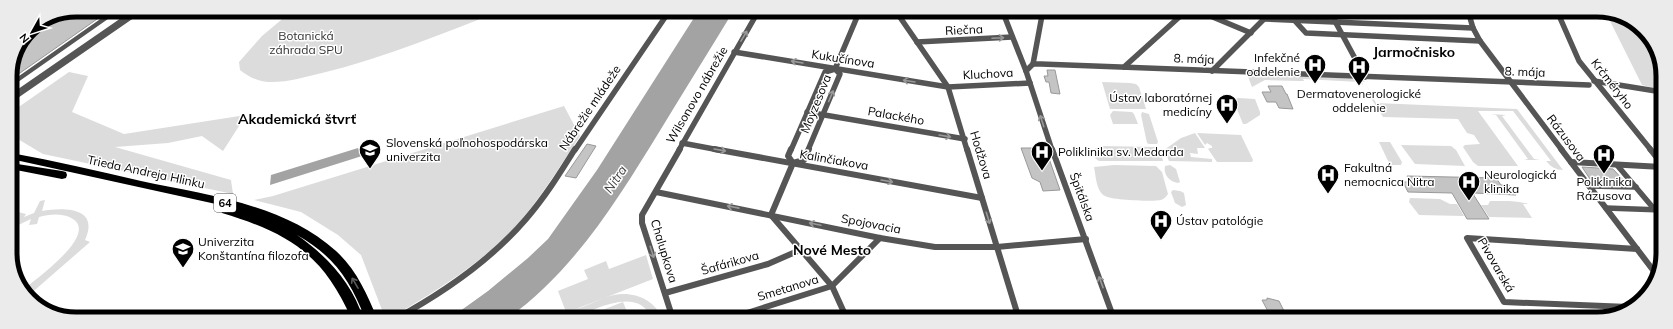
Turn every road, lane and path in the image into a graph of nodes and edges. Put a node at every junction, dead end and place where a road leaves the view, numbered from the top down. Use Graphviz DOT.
graph roads {
  1 [pos="107,17"];
  2 [pos="129,17"];
  3 [pos="665,17"];
  4 [pos="755,17"];
  5 [pos="857,17"];
  6 [pos="900,17"];
  7 [pos="1005,17"];
  8 [pos="1041,17"];
  9 [pos="1179,17"];
  10 [pos="1212,17"];
  11 [pos="1267,17"];
  12 [pos="1333,17"];
  13 [pos="1470,17"];
  14 [pos="1560,17"];
  15 [pos="1264,20"];
  16 [pos="1295,21"];
  17 [pos="1336,23"];
  18 [pos="1473,28"];
  19 [pos="1251,34"];
  20 [pos="1343,35"];
  21 [pos="1012,37"];
  22 [pos="1480,41"];
  23 [pos="917,42"];
  24 [pos="734,52"];
  25 [pos="73,56"];
  26 [pos="1033,64"];
  27 [pos="1124,67"];
  28 [pos="835,69"];
  29 [pos="1026,71"];
  30 [pos="1212,71"];
  31 [pos="1365,77"];
  32 [pos="17,80"];
  33 [pos="1594,81"];
  34 [pos="1030,83"];
  35 [pos="1511,83"];
  36 [pos="1589,86"];
  37 [pos="948,87"];
  38 [pos="1656,91"];
  39 [pos="17,94"];
  40 [pos="17,100"];
  41 [pos="807,112"];
  42 [pos="824,114"];
  43 [pos="965,139"];
  44 [pos="682,143"];
  45 [pos="17,157"];
  46 [pos="1656,161"];
  47 [pos="1571,162"];
  48 [pos="793,163"];
  49 [pos="1617,165"];
  50 [pos="17,167"];
  51 [pos="1656,167"];
  52 [pos="1589,186"];
  53 [pos="1636,187"];
  54 [pos="656,192"];
  55 [pos="982,198"];
  56 [pos="1606,208"];
  57 [pos="1655,210"];
  58 [pos="772,214"];
  59 [pos="880,238"];
  60 [pos="1086,239"];
  61 [pos="997,247"];
  62 [pos="1637,249"];
  63 [pos="800,250"];
  64 [pos="1653,270"];
  65 [pos="832,286"];
  66 [pos="665,293"];
  67 [pos="1622,307"];
  68 [pos="355,312"];
  69 [pos="368,312"];
  70 [pos="405,312"];
  71 [pos="671,312"];
  72 [pos="760,312"];
  73 [pos="844,312"];
  74 [pos="1017,312"];
  75 [pos="1112,312"];
  1 -- 32 [label="street"];
  2 -- 25 [label="street"];
  3 -- 70 [label="street, Nábrežie mládeže"];
  24 -- 4 [label="street, Wilsonovo nábrežie, one-way"];
  5 -- 28 [label="street, Moyzesova"];
  6 -- 23 [label="street, Hodžova"];
  7 -- 21 [label="street, Špitálska"];
  8 -- 26 [label="street"];
  9 -- 27 [label="street"];
  10 -- 19 [label="street"];
  11 -- 15 [label="street"];
  12 -- 17 [label="street"];
  13 -- 18 [label="street, Rázusova"];
  14 -- 33 [label="street, Krčméryho"];
  15 -- 16 [label="street"];
  15 -- 19 [label="street"];
  16 -- 17 [label="street"];
  16 -- 20 [label="street"];
  17 -- 18 [label="street"];
  17 -- 20 [label="street"];
  18 -- 22 [label="street, Rázusova"];
  19 -- 30 [label="street"];
  20 -- 22 [label="street"];
  20 -- 31 [label="street"];
  23 -- 21 [label="street, Riečna, one-way"];
  21 -- 29 [label="street, Špitálska"];
  22 -- 35 [label="street, Rázusova"];
  23 -- 37 [label="street, Hodžova"];
  28 -- 24 [label="street, Kukučínova, one-way"];
  24 -- 44 [label="street, Wilsonovo nábrežie"];
  25 -- 39 [label="street"];
  25 -- 40 [label="street"];
  26 -- 27 [label="street, 8. mája"];
  26 -- 29 [label="street"];
  27 -- 30 [label="street, 8. mája"];
  37 -- 28 [label="street, Kukučínova, one-way"];
  28 -- 41 [label="street, Moyzesova"];
  42 -- 28 [label="street, Moyzesova, one-way"];
  29 -- 34 [label="street, Špitálska"];
  30 -- 31 [label="street, 8. mája"];
  31 -- 35 [label="street, 8. mája"];
  33 -- 38 [label="street"];
  33 -- 46 [label="street, Krčméryho"];
  34 -- 37 [label="street, Kluchova"];
  60 -- 34 [label="street, Špitálska, one-way"];
  35 -- 36 [label="street, 8. mája"];
  35 -- 47 [label="street, Rázusova"];
  37 -- 43 [label="street, Hodžova"];
  41 -- 42 [label="street, Palackého"];
  41 -- 48 [label="street, Moyzesova"];
  42 -- 43 [label="street, Palackého, one-way"];
  42 -- 48 [label="street, Moyzesova"];
  43 -- 55 [label="street, Hodžova"];
  44 -- 48 [label="street, Kalinčiakova, one-way"];
  44 -- 54 [label="street, Wilsonovo nábrežie"];
  69 -- 45 [label="main road, Trieda Andreja Hlinku / 64, one-way"];
  47 -- 49 [label="street, Krčméryho"];
  47 -- 52 [label="street, Rázusova"];
  48 -- 55 [label="street, Kalinčiakova, one-way"];
  48 -- 58 [label="street, Moyzesova"];
  49 -- 51 [label="street, Krčméryho"];
  49 -- 53 [label="street"];
  50 -- 68 [label="main road, Trieda Andreja Hlinku / 64"];
  52 -- 53 [label="street"];
  52 -- 56 [label="street, Rázusova"];
  53 -- 57 [label="street"];
  58 -- 54 [label="street, Spojovacia, one-way"];
  54 -- 66 [label="street, Chalupkova, one-way"];
  55 -- 61 [label="street, Hodžova, one-way"];
  56 -- 57 [label="street"];
  56 -- 62 [label="street, Rázusova"];
  59 -- 58 [label="street, Spojovacia, one-way"];
  58 -- 63 [label="street"];
  59 -- 61 [label="street, Spojovacia"];
  59 -- 65 [label="street"];
  60 -- 61 [label="street, Spojovacia"];
  75 -- 60 [label="street, Špitálska, one-way"];
  61 -- 74 [label="street, Hodžova"];
  62 -- 64 [label="street, Rázusova"];
  62 -- 67 [label="street, Pivovarská"];
  63 -- 65 [label="street"];
  63 -- 66 [label="street, Šafárikova"];
  65 -- 72 [label="street, Smetanova"];
  65 -- 73 [label="street"];
  66 -- 71 [label="street, Chalupkova"];
}
